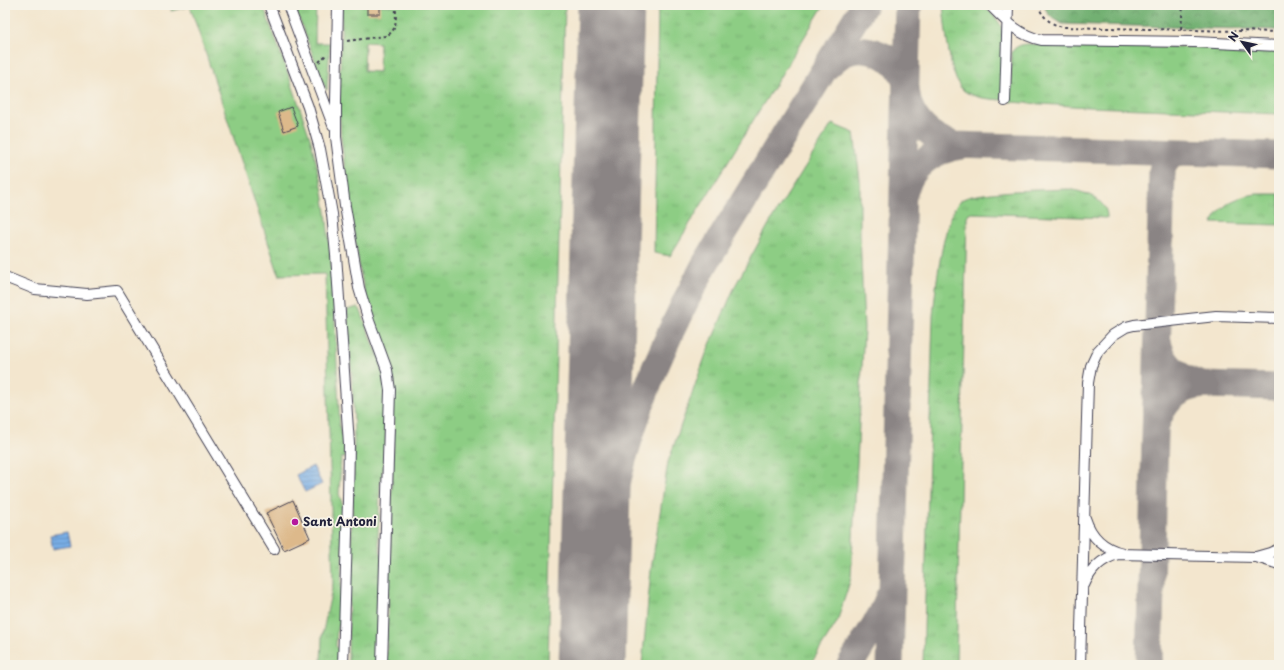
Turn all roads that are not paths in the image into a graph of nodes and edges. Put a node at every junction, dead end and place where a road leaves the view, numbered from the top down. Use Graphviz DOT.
graph roads {
  1 [pos="269,5"];
  2 [pos="288,5"];
  3 [pos="338,5"];
  4 [pos="990,5"];
  5 [pos="1008,5"];
  6 [pos="1008,22"];
  7 [pos="1279,46"];
  8 [pos="1005,100"];
  9 [pos="336,137"];
  10 [pos="5,277"];
  11 [pos="1279,318"];
  12 [pos="1084,515"];
  13 [pos="274,549"];
  14 [pos="1279,549"];
  15 [pos="1125,553"];
  16 [pos="1256,556"];
  17 [pos="1278,564"];
  18 [pos="1082,591"];
  19 [pos="343,665"];
  20 [pos="382,665"];
  21 [pos="1080,665"];
  1 -- 19 [label="street"];
  2 -- 9 [label="street"];
  3 -- 9 [label="street"];
  4 -- 6 [label="street"];
  5 -- 6 [label="street"];
  6 -- 7 [label="street"];
  6 -- 8 [label="street"];
  9 -- 20 [label="street"];
  10 -- 13 [label="street"];
  11 -- 12 [label="street"];
  12 -- 15 [label="street"];
  12 -- 18 [label="street"];
  14 -- 16 [label="street"];
  15 -- 16 [label="street"];
  15 -- 18 [label="street"];
  16 -- 17 [label="street"];
  18 -- 21 [label="street"];
}
